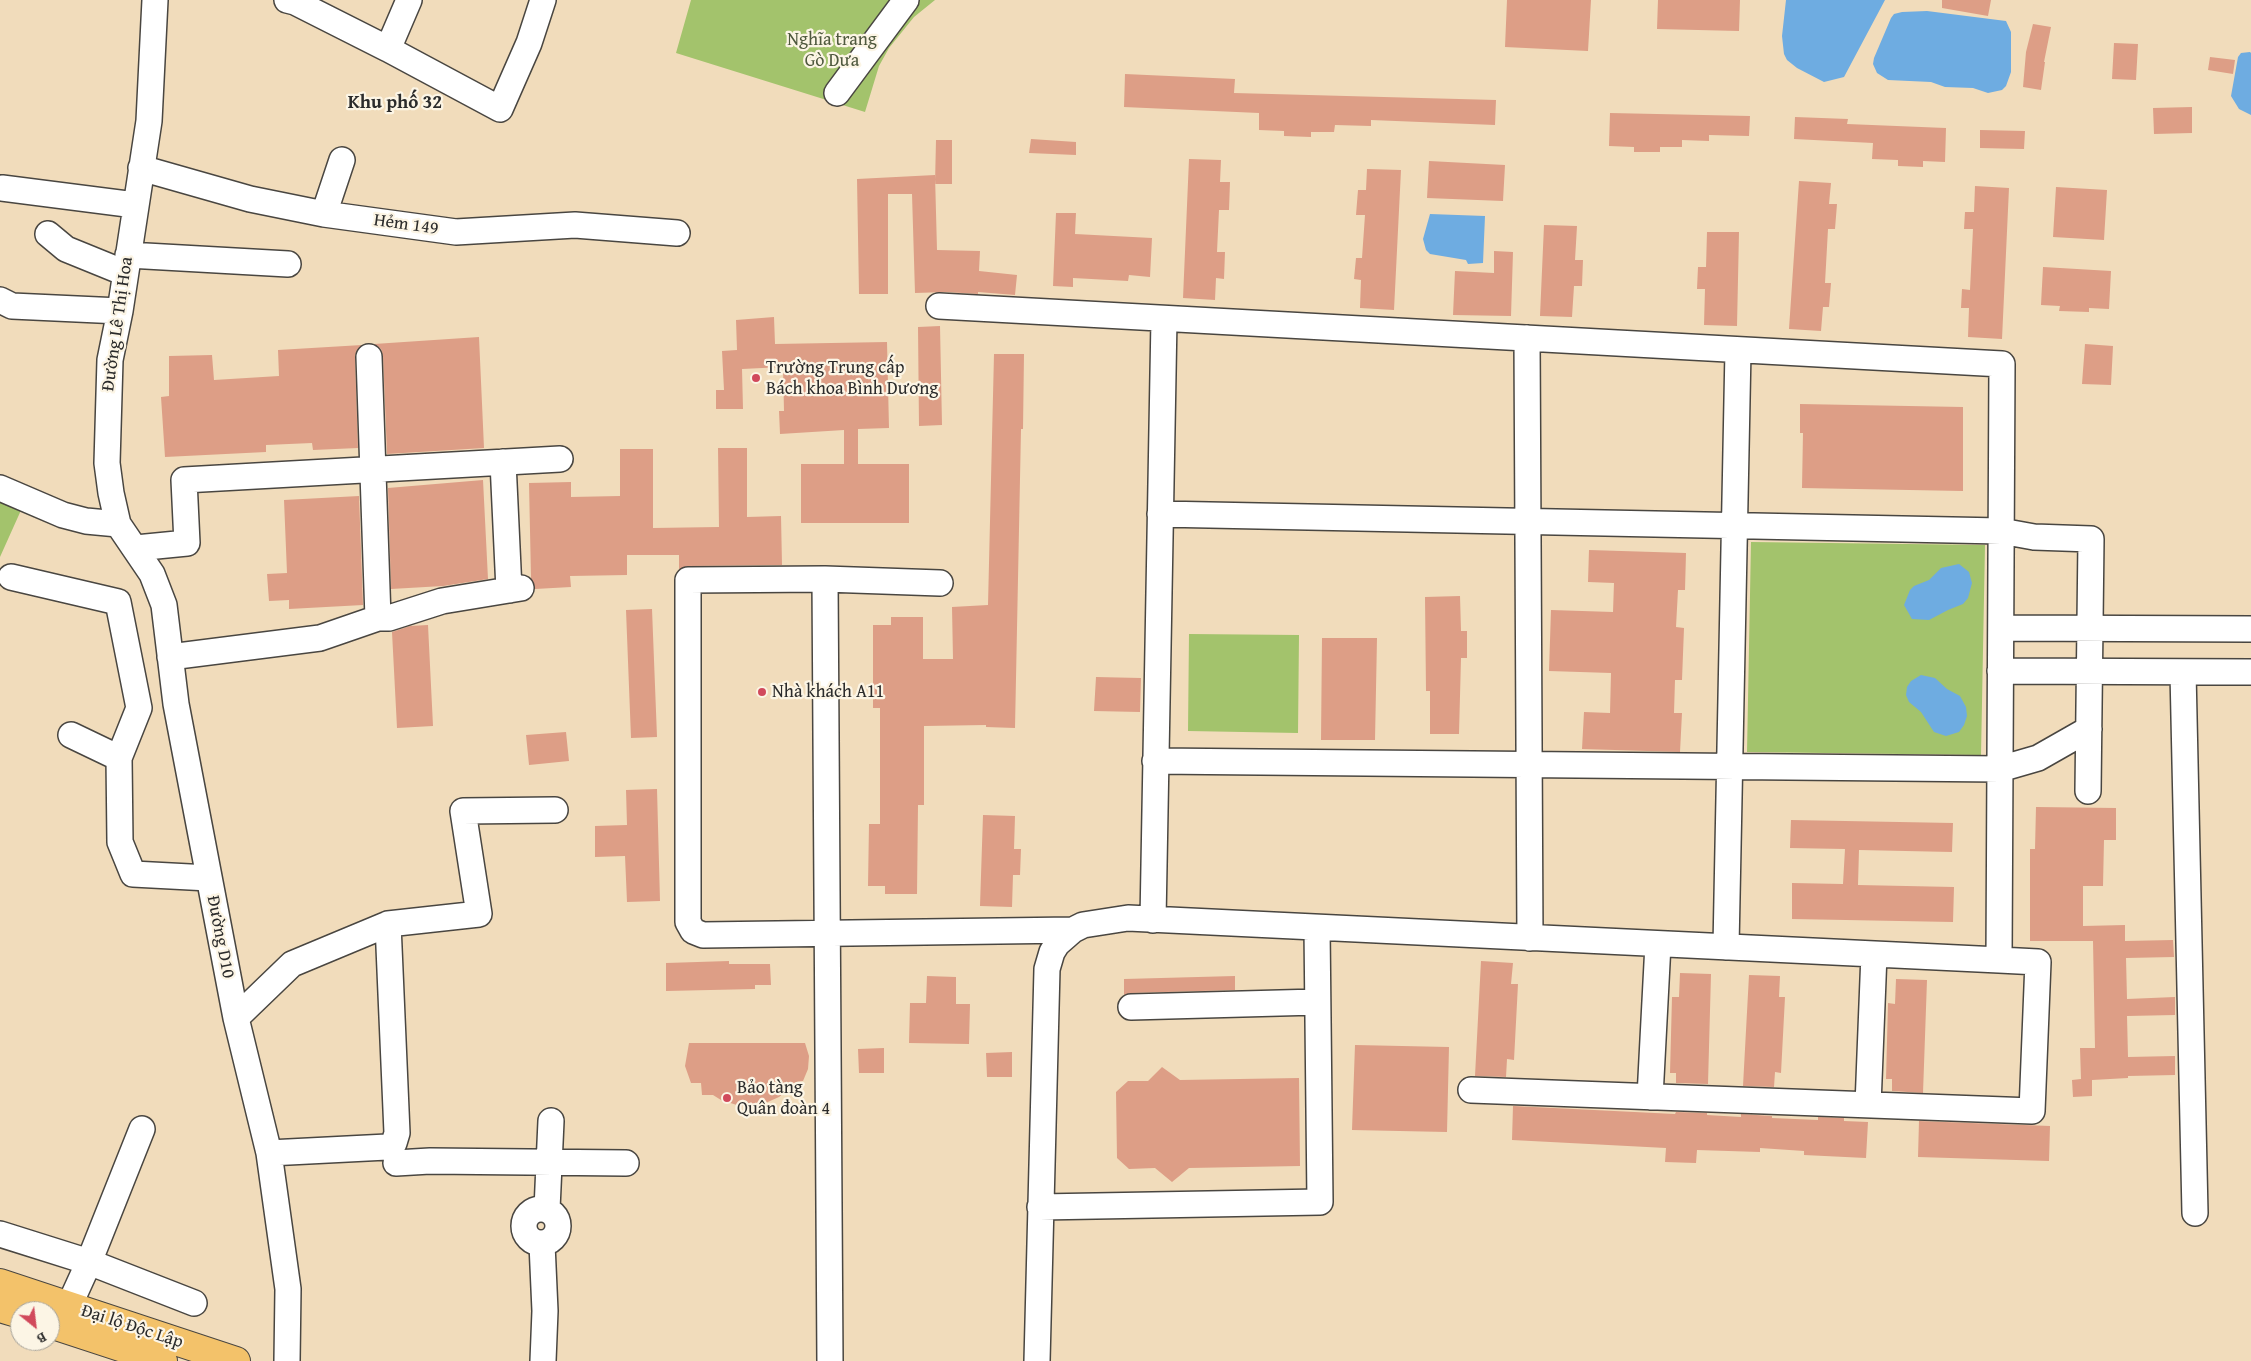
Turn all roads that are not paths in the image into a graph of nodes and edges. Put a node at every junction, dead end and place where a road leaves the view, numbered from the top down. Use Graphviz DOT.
graph roads {
  1 [pos="155,0"];
  2 [pos="287,0"];
  3 [pos="409,0"];
  4 [pos="543,0"];
  5 [pos="906,0"];
  6 [pos="388,49"];
  7 [pos="837,94"];
  8 [pos="342,160"];
  9 [pos="141,168"];
  10 [pos="2,188"];
  11 [pos="135,205"];
  12 [pos="324,214"];
  13 [pos="48,234"];
  14 [pos="677,234"];
  15 [pos="126,264"];
  16 [pos="288,264"];
  17 [pos="0,300"];
  18 [pos="939,306"];
  19 [pos="120,311"];
  20 [pos="1164,318"];
  21 [pos="1527,338"];
  22 [pos="1738,350"];
  23 [pos="369,357"];
  24 [pos="560,459"];
  25 [pos="503,462"];
  26 [pos="373,469"];
  27 [pos="0,488"];
  28 [pos="1160,514"];
  29 [pos="1528,521"];
  30 [pos="118,524"];
  31 [pos="1735,526"];
  32 [pos="2001,531"];
  33 [pos="136,548"];
  34 [pos="11,577"];
  35 [pos="825,579"];
  36 [pos="940,583"];
  37 [pos="378,618"];
  38 [pos="2000,628"];
  39 [pos="2091,628"];
  40 [pos="2251,629"];
  41 [pos="170,657"];
  42 [pos="2000,671"];
  43 [pos="2090,672"];
  44 [pos="2183,672"];
  45 [pos="2251,672"];
  46 [pos="2089,728"];
  47 [pos="71,735"];
  48 [pos="119,758"];
  49 [pos="1156,761"];
  50 [pos="1529,764"];
  51 [pos="1730,766"];
  52 [pos="2000,769"];
  53 [pos="2088,791"];
  54 [pos="555,810"];
  55 [pos="209,878"];
  56 [pos="1153,920"];
  57 [pos="388,924"];
  58 [pos="1317,928"];
  59 [pos="1073,930"];
  60 [pos="828,933"];
  61 [pos="1530,938"];
  62 [pos="1658,944"];
  63 [pos="1726,947"];
  64 [pos="1874,954"];
  65 [pos="1999,960"];
  66 [pos="1318,1002"];
  67 [pos="1131,1007"];
  68 [pos="236,1018"];
  69 [pos="1471,1090"];
  70 [pos="1650,1097"];
  71 [pos="1868,1105"];
  72 [pos="551,1121"];
  73 [pos="142,1129"];
  74 [pos="269,1153"];
  75 [pos="549,1162"];
  76 [pos="396,1163"];
  77 [pos="626,1163"];
  78 [pos="1040,1207"];
  79 [pos="2195,1213"];
  80 [pos="0,1234"];
  81 [pos="89,1262"];
  82 [pos="0,1284"];
  83 [pos="33,1301"];
  84 [pos="194,1303"];
  85 [pos="60,1315"];
  86 [pos="163,1361"];
  87 [pos="236,1361"];
  88 [pos="288,1361"];
  89 [pos="543,1361"];
  90 [pos="830,1361"];
  91 [pos="1037,1361"];
  1 -- 9 [label="street, Đường Lê Thị Hoa"];
  2 -- 6 [label="street"];
  3 -- 6 [label="street"];
  4 -- 6 [label="street"];
  5 -- 7 [label="street"];
  8 -- 12 [label="street"];
  9 -- 11 [label="street, Đường Lê Thị Hoa"];
  9 -- 12 [label="street, Hẻm 149"];
  10 -- 11 [label="street"];
  11 -- 15 [label="street, Đường Lê Thị Hoa"];
  12 -- 14 [label="street, Hẻm 149"];
  13 -- 15 [label="street"];
  15 -- 16 [label="street"];
  15 -- 19 [label="street, Đường Lê Thị Hoa"];
  17 -- 19 [label="street"];
  18 -- 20 [label="street"];
  19 -- 30 [label="street, Đường Lê Thị Hoa"];
  20 -- 21 [label="street"];
  20 -- 28 [label="street"];
  21 -- 22 [label="street"];
  21 -- 29 [label="street"];
  22 -- 31 [label="street"];
  22 -- 32 [label="street"];
  23 -- 26 [label="street"];
  24 -- 25 [label="street"];
  25 -- 26 [label="street"];
  25 -- 37 [label="street"];
  26 -- 33 [label="street"];
  26 -- 37 [label="street"];
  27 -- 30 [label="street"];
  28 -- 29 [label="street"];
  28 -- 49 [label="street"];
  29 -- 31 [label="street"];
  29 -- 50 [label="street"];
  30 -- 33 [label="street, Đường D10"];
  31 -- 32 [label="street"];
  31 -- 51 [label="street"];
  32 -- 38 [label="street"];
  32 -- 39 [label="street"];
  33 -- 41 [label="street, Đường D10"];
  34 -- 48 [label="street"];
  35 -- 36 [label="street"];
  35 -- 60 [label="street"];
  35 -- 60 [label="street"];
  37 -- 41 [label="street"];
  38 -- 39 [label="street"];
  38 -- 42 [label="street"];
  39 -- 40 [label="street"];
  39 -- 43 [label="street"];
  41 -- 55 [label="street, Đường D10"];
  42 -- 43 [label="street"];
  42 -- 52 [label="street"];
  43 -- 44 [label="street"];
  43 -- 46 [label="street"];
  44 -- 45 [label="street"];
  44 -- 79 [label="street"];
  46 -- 52 [label="street"];
  46 -- 53 [label="street"];
  47 -- 48 [label="street"];
  48 -- 55 [label="street"];
  49 -- 50 [label="street"];
  49 -- 56 [label="street"];
  50 -- 51 [label="street"];
  50 -- 61 [label="street"];
  51 -- 52 [label="street"];
  51 -- 63 [label="street"];
  52 -- 65 [label="street"];
  54 -- 57 [label="street"];
  55 -- 68 [label="street, Đường D10"];
  56 -- 58 [label="street"];
  56 -- 59 [label="street"];
  57 -- 68 [label="street"];
  57 -- 74 [label="street"];
  58 -- 61 [label="street"];
  58 -- 66 [label="street"];
  59 -- 60 [label="street"];
  59 -- 78 [label="street"];
  60 -- 90 [label="street"];
  61 -- 62 [label="street"];
  62 -- 63 [label="street"];
  62 -- 70 [label="street"];
  63 -- 64 [label="street"];
  64 -- 65 [label="street"];
  64 -- 71 [label="street"];
  65 -- 71 [label="street"];
  66 -- 67 [label="street"];
  66 -- 78 [label="street"];
  68 -- 74 [label="street, Đường D10"];
  69 -- 70 [label="street"];
  70 -- 71 [label="street"];
  72 -- 75 [label="street"];
  73 -- 81 [label="street"];
  74 -- 88 [label="street, Đường D10"];
  75 -- 76 [label="street"];
  75 -- 77 [label="street"];
  75 -- 89 [label="street"];
  78 -- 91 [label="street"];
  80 -- 81 [label="street"];
  81 -- 84 [label="street"];
  81 -- 85 [label="street"];
  82 -- 83 [label="main road, Đại lộ Độc Lập"];
  85 -- 86 [label="main road, Đại lộ Độc Lập"];
  85 -- 87 [label="main road, Đại lộ Độc Lập"];
}
